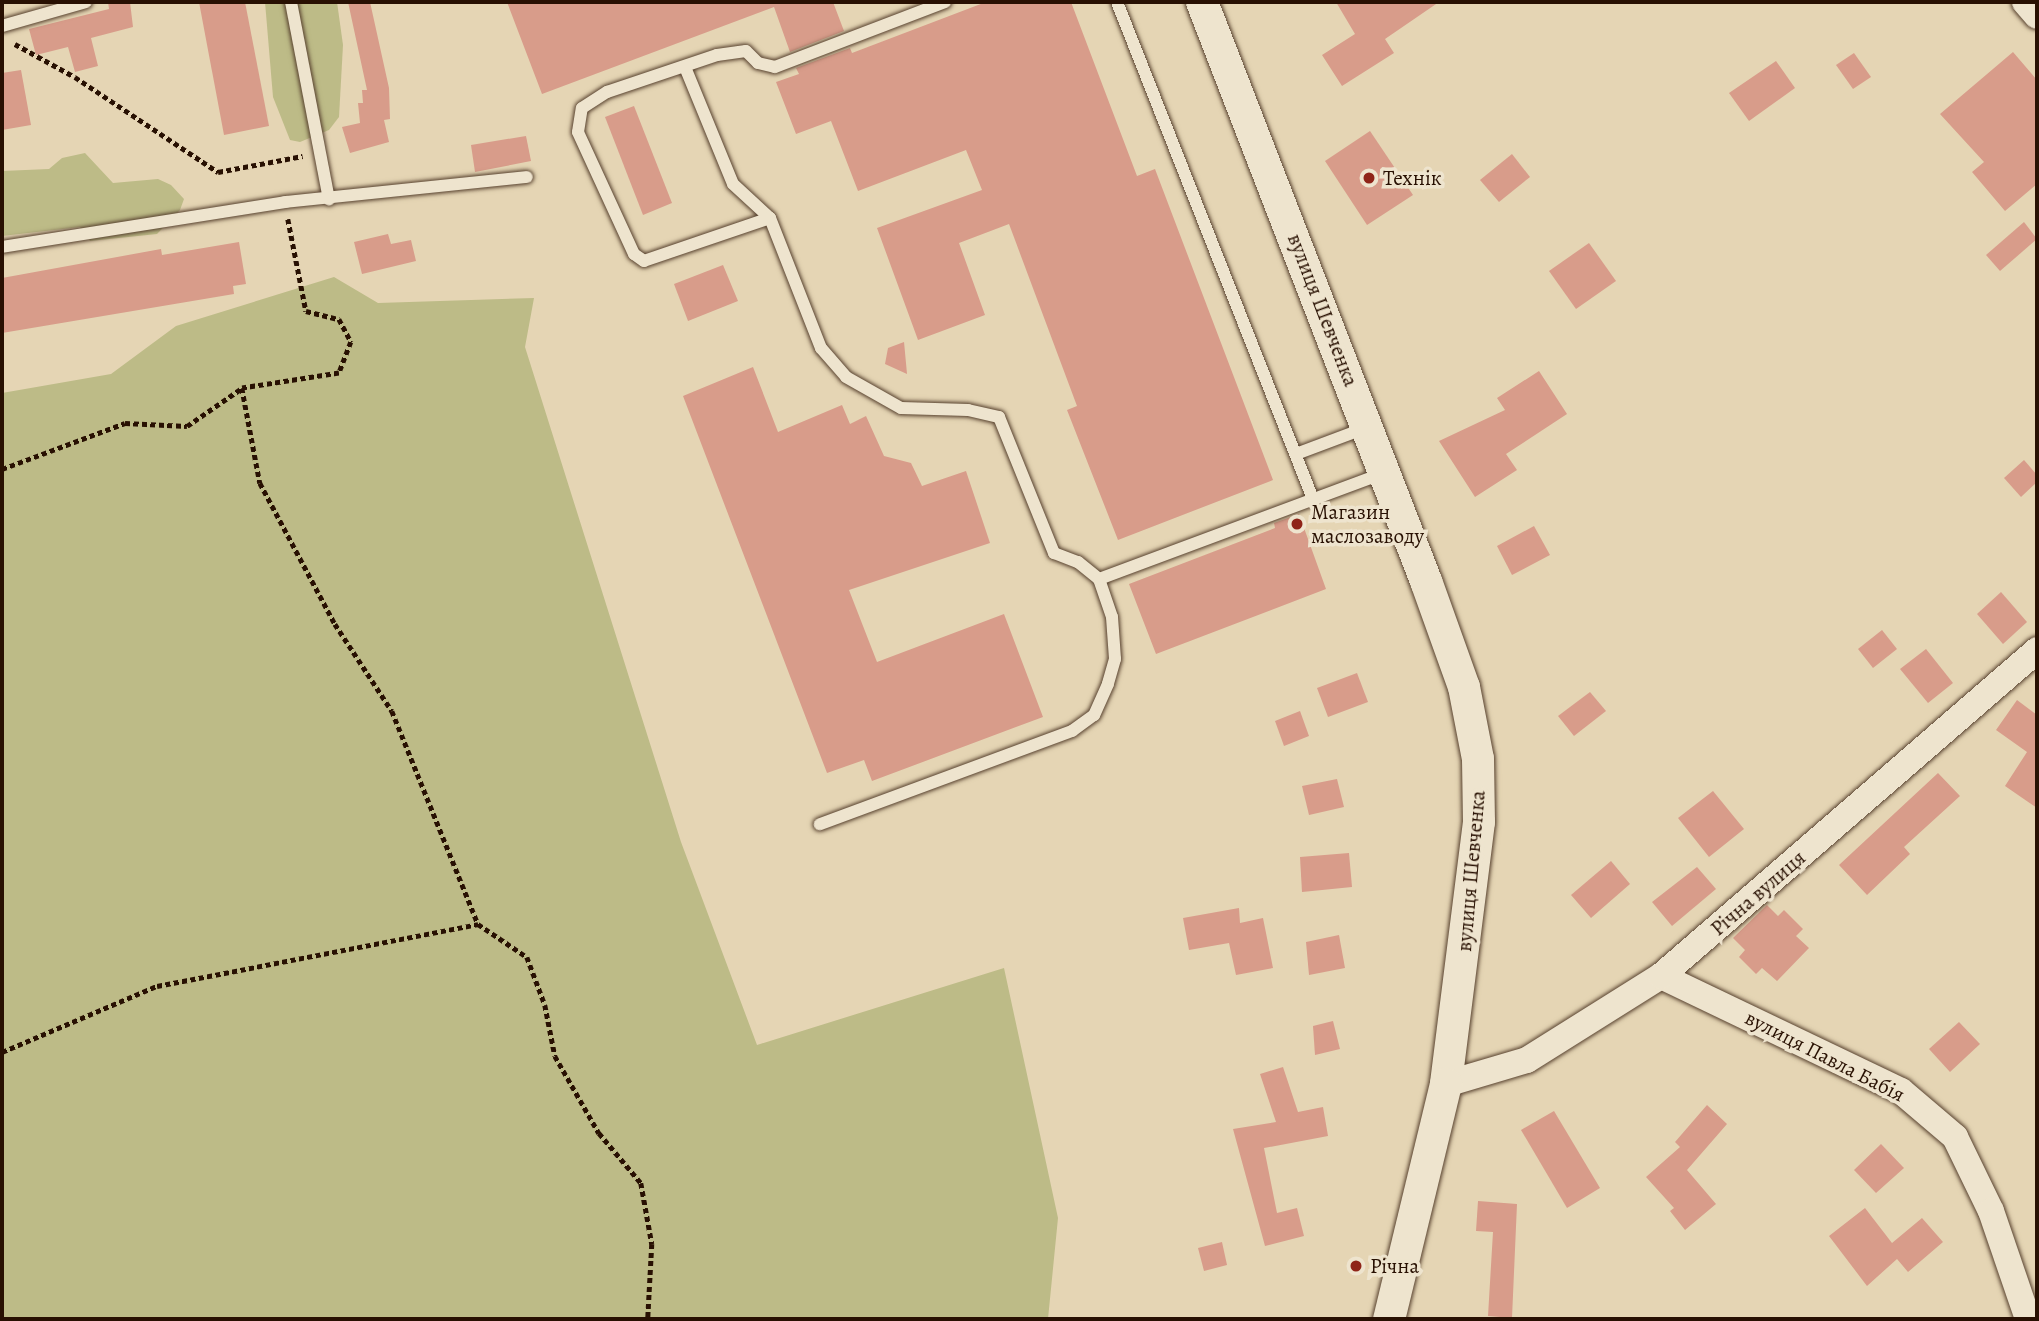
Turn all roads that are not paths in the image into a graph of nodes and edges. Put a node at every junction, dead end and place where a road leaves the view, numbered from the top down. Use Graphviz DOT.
graph roads {
  1 [pos="86,2"];
  2 [pos="291,2"];
  3 [pos="945,2"];
  4 [pos="1117,2"];
  5 [pos="1202,2"];
  6 [pos="2025,2"];
  7 [pos="2037,16"];
  8 [pos="2,26"];
  9 [pos="685,68"];
  10 [pos="527,177"];
  11 [pos="329,200"];
  12 [pos="770,218"];
  13 [pos="2,247"];
  14 [pos="1368,427"];
  15 [pos="1296,454"];
  16 [pos="1385,472"];
  17 [pos="1313,499"];
  18 [pos="1099,579"];
  19 [pos="2037,650"];
  20 [pos="820,824"];
  21 [pos="1661,976"];
  22 [pos="1446,1084"];
  23 [pos="1389,1319"];
  24 [pos="2028,1319"];
  1 -- 8 [label="lane"];
  2 -- 11 [label="lane"];
  3 -- 9 [label="lane"];
  4 -- 15 [label="lane"];
  5 -- 14 [label="street, вулиця Шевченка"];
  6 -- 7 [label="street"];
  9 -- 12 [label="lane"];
  9 -- 12 [label="lane"];
  10 -- 11 [label="lane"];
  11 -- 13 [label="lane"];
  12 -- 18 [label="lane"];
  14 -- 15 [label="lane"];
  14 -- 16 [label="street, вулиця Шевченка"];
  15 -- 17 [label="lane"];
  16 -- 17 [label="lane"];
  16 -- 22 [label="street, вулиця Шевченка"];
  17 -- 18 [label="lane"];
  18 -- 20 [label="lane"];
  19 -- 21 [label="street, Річна вулиця"];
  21 -- 22 [label="street, Річна вулиця"];
  21 -- 24 [label="street, вулиця Павла Бабія"];
  22 -- 23 [label="street, вулиця Шевченка"];
}
